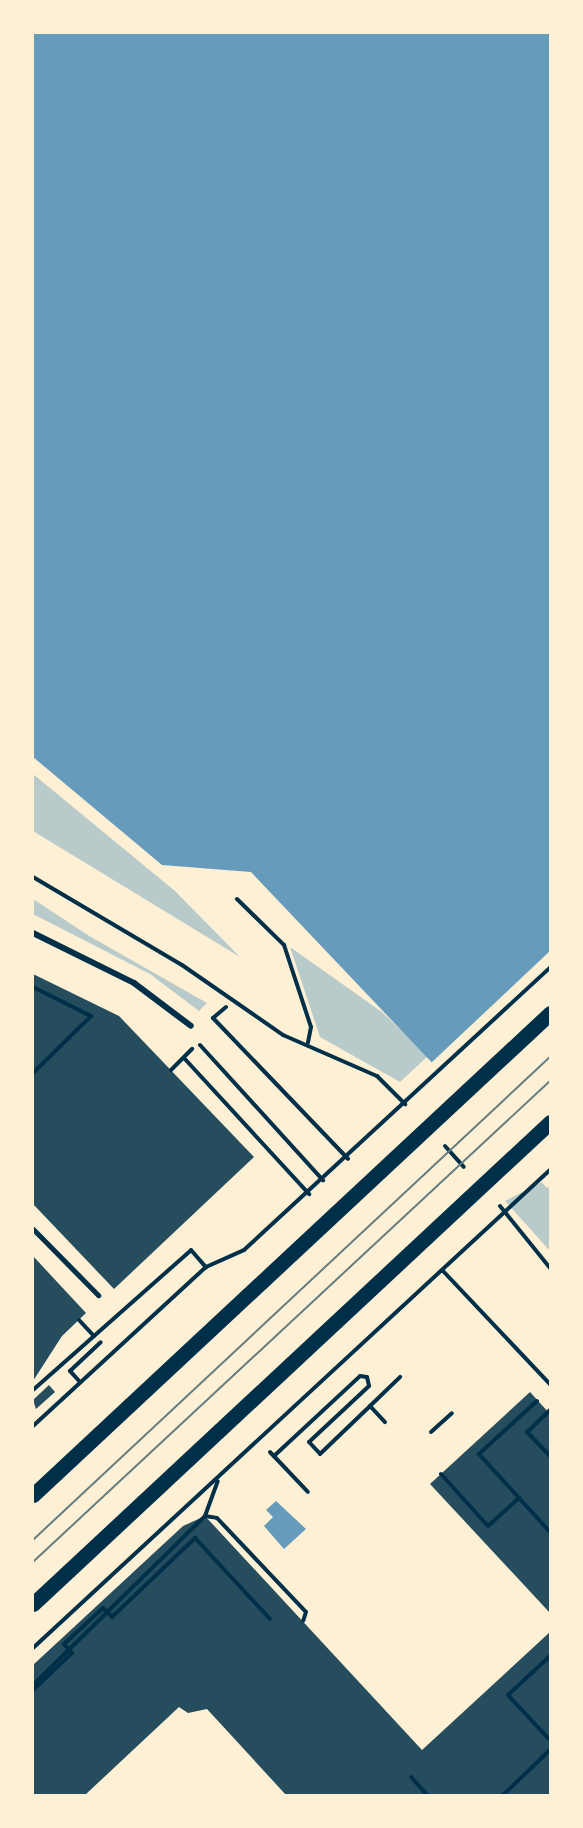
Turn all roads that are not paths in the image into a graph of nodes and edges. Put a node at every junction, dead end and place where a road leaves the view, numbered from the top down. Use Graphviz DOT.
graph roads {
  1 [pos="33,933"];
  2 [pos="550,1013"];
  3 [pos="191,1026"];
  4 [pos="550,1122"];
  5 [pos="33,1229"];
  6 [pos="98,1295"];
  7 [pos="33,1495"];
  8 [pos="33,1604"];
  1 -- 3 [label="street"];
  2 -- 7 [label="main road"];
  4 -- 8 [label="main road"];
  5 -- 6 [label="street"];
}
